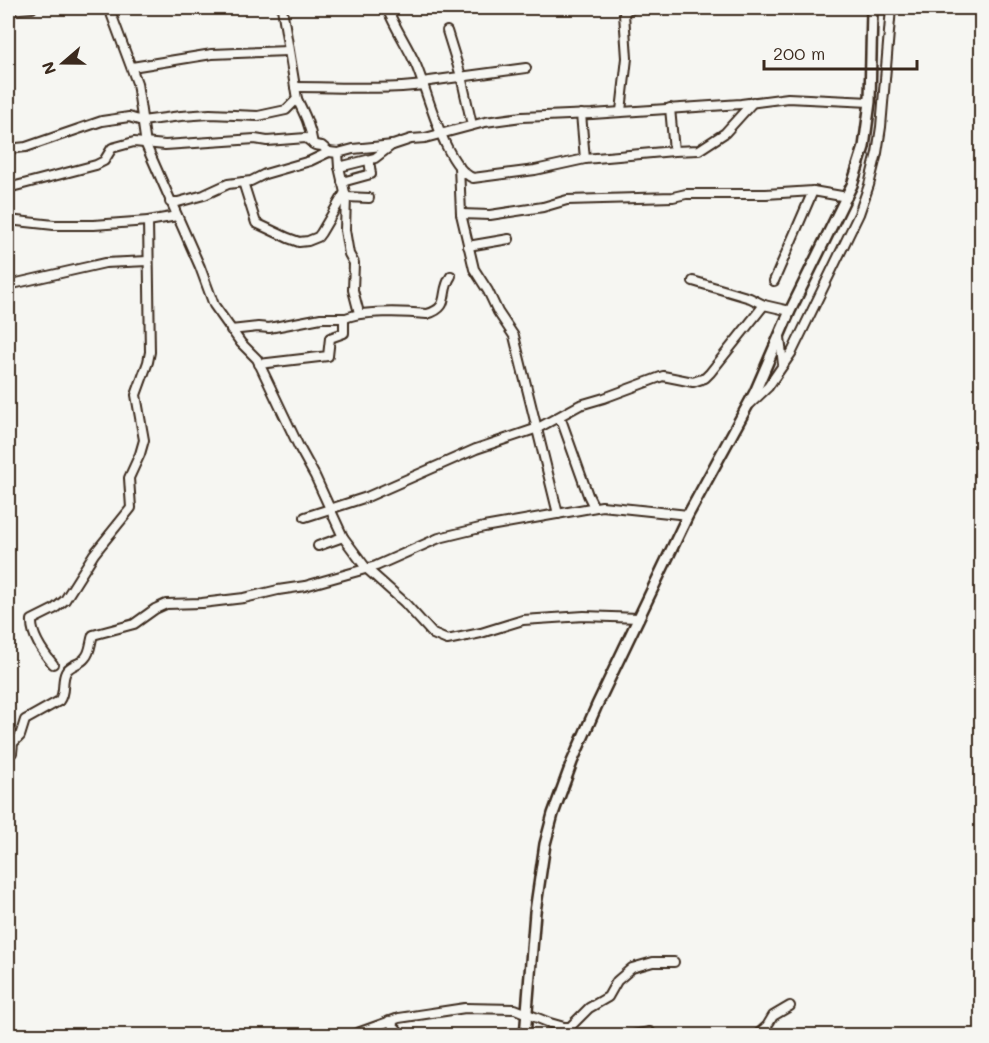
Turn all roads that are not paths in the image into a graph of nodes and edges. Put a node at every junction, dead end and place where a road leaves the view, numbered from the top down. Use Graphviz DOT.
graph roads {
  1 [pos="33,8"];
  2 [pos="109,8"];
  3 [pos="282,8"];
  4 [pos="387,8"];
  5 [pos="634,8"];
  6 [pos="872,8"];
  7 [pos="891,8"];
  8 [pos="8,10"];
  9 [pos="447,31"];
  10 [pos="288,51"];
  11 [pos="132,67"];
  12 [pos="526,68"];
  13 [pos="461,76"];
  14 [pos="423,84"];
  15 [pos="295,87"];
  16 [pos="297,99"];
  17 [pos="753,102"];
  18 [pos="870,102"];
  19 [pos="670,108"];
  20 [pos="621,111"];
  21 [pos="580,114"];
  22 [pos="142,121"];
  23 [pos="472,125"];
  24 [pos="441,134"];
  25 [pos="313,144"];
  26 [pos="393,144"];
  27 [pos="146,145"];
  28 [pos="8,149"];
  29 [pos="674,151"];
  30 [pos="329,152"];
  31 [pos="338,153"];
  32 [pos="585,159"];
  33 [pos="369,160"];
  34 [pos="459,165"];
  35 [pos="339,167"];
  36 [pos="243,182"];
  37 [pos="342,182"];
  38 [pos="8,188"];
  39 [pos="813,191"];
  40 [pos="345,195"];
  41 [pos="847,197"];
  42 [pos="369,198"];
  43 [pos="170,202"];
  44 [pos="461,214"];
  45 [pos="177,216"];
  46 [pos="8,220"];
  47 [pos="148,221"];
  48 [pos="509,239"];
  49 [pos="468,246"];
  50 [pos="148,261"];
  51 [pos="451,276"];
  52 [pos="693,281"];
  53 [pos="774,281"];
  54 [pos="8,285"];
  55 [pos="764,305"];
  56 [pos="790,311"];
  57 [pos="359,313"];
  58 [pos="344,318"];
  59 [pos="231,330"];
  60 [pos="780,332"];
  61 [pos="259,364"];
  62 [pos="783,365"];
  63 [pos="746,408"];
  64 [pos="557,418"];
  65 [pos="538,428"];
  66 [pos="594,507"];
  67 [pos="330,510"];
  68 [pos="558,514"];
  69 [pos="688,515"];
  70 [pos="305,518"];
  71 [pos="343,537"];
  72 [pos="318,546"];
  73 [pos="366,568"];
  74 [pos="639,618"];
  75 [pos="53,664"];
  76 [pos="8,755"];
  77 [pos="674,962"];
  78 [pos="790,1006"];
  79 [pos="526,1012"];
  80 [pos="389,1021"];
  81 [pos="349,1035"];
  82 [pos="403,1035"];
  83 [pos="525,1035"];
  84 [pos="627,1035"];
  85 [pos="654,1035"];
  86 [pos="756,1035"];
  1 -- 8 [label="street"];
  2 -- 11 [label="street"];
  3 -- 10 [label="street"];
  4 -- 14 [label="street"];
  5 -- 20 [label="street"];
  6 -- 18 [label="main road"];
  7 -- 62 [label="street"];
  9 -- 13 [label="street"];
  10 -- 11 [label="street"];
  10 -- 15 [label="street"];
  11 -- 22 [label="street"];
  12 -- 13 [label="street"];
  13 -- 14 [label="street"];
  13 -- 23 [label="street"];
  14 -- 15 [label="street"];
  14 -- 24 [label="street"];
  15 -- 16 [label="street"];
  16 -- 22 [label="street"];
  16 -- 25 [label="street"];
  17 -- 18 [label="street"];
  17 -- 19 [label="street"];
  17 -- 29 [label="street"];
  18 -- 41 [label="main road"];
  19 -- 20 [label="street"];
  19 -- 29 [label="street"];
  20 -- 21 [label="street"];
  21 -- 23 [label="street"];
  21 -- 32 [label="street"];
  22 -- 27 [label="street"];
  22 -- 28 [label="street"];
  23 -- 24 [label="street"];
  24 -- 26 [label="street"];
  24 -- 34 [label="street"];
  25 -- 27 [label="street"];
  25 -- 30 [label="street"];
  26 -- 31 [label="street"];
  26 -- 33 [label="street"];
  27 -- 38 [label="street"];
  27 -- 43 [label="street"];
  29 -- 32 [label="street"];
  30 -- 31 [label="street"];
  30 -- 36 [label="street"];
  31 -- 35 [label="street"];
  32 -- 34 [label="street"];
  33 -- 35 [label="street"];
  33 -- 37 [label="street"];
  34 -- 44 [label="street"];
  35 -- 37 [label="street"];
  36 -- 40 [label="street"];
  36 -- 43 [label="street"];
  37 -- 40 [label="street"];
  39 -- 41 [label="street"];
  39 -- 44 [label="street"];
  39 -- 53 [label="street"];
  40 -- 42 [label="street"];
  40 -- 57 [label="street"];
  41 -- 56 [label="main road"];
  43 -- 45 [label="street"];
  44 -- 49 [label="street"];
  45 -- 47 [label="street"];
  45 -- 59 [label="street"];
  46 -- 47 [label="street"];
  47 -- 50 [label="street"];
  48 -- 49 [label="street"];
  49 -- 65 [label="street"];
  50 -- 54 [label="street"];
  50 -- 75 [label="street"];
  51 -- 57 [label="street"];
  52 -- 55 [label="street"];
  55 -- 56 [label="street"];
  55 -- 64 [label="street"];
  56 -- 60 [label="main road"];
  57 -- 58 [label="street"];
  58 -- 59 [label="street"];
  58 -- 61 [label="street"];
  59 -- 61 [label="street"];
  60 -- 62 [label="street"];
  60 -- 63 [label="main road"];
  61 -- 67 [label="street"];
  62 -- 63 [label="street"];
  63 -- 69 [label="main road"];
  64 -- 65 [label="street"];
  64 -- 66 [label="street"];
  65 -- 67 [label="street"];
  65 -- 68 [label="street"];
  66 -- 68 [label="street"];
  66 -- 69 [label="street"];
  67 -- 70 [label="street"];
  67 -- 71 [label="street"];
  68 -- 73 [label="street"];
  69 -- 74 [label="main road"];
  71 -- 72 [label="street"];
  71 -- 73 [label="street"];
  73 -- 74 [label="street"];
  73 -- 76 [label="street"];
  74 -- 79 [label="main road"];
  77 -- 79 [label="street"];
  78 -- 86 [label="street"];
  79 -- 80 [label="street"];
  79 -- 83 [label="main road"];
  80 -- 81 [label="street"];
  80 -- 82 [label="street"];
  84 -- 85 [label="street"];
}
